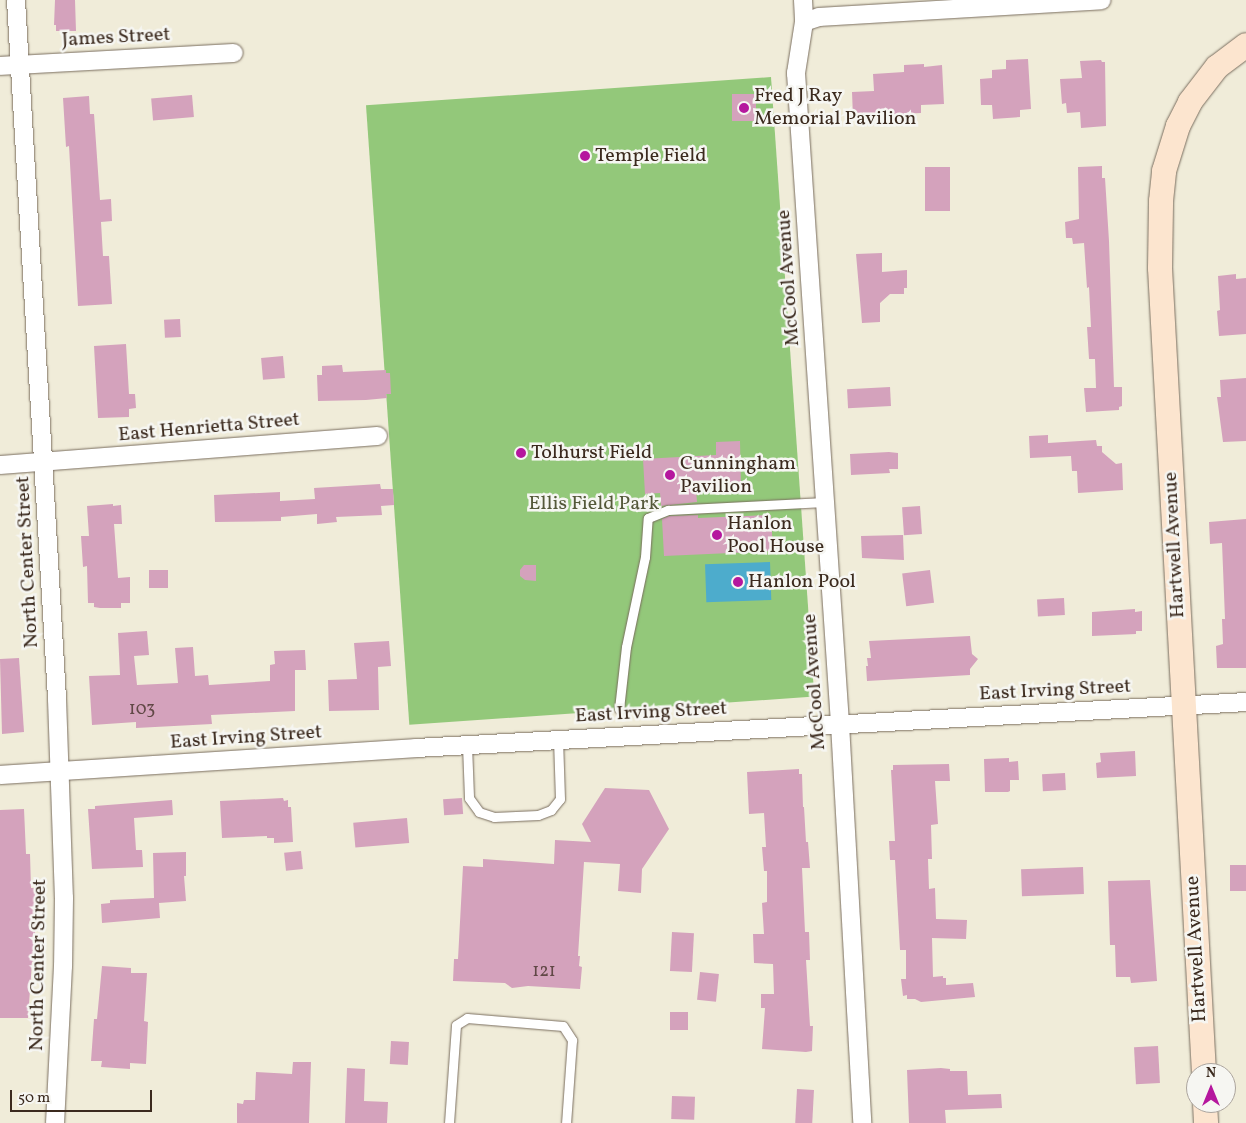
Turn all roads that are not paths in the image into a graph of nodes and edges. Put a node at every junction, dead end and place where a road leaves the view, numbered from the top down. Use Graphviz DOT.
graph roads {
  1 [pos="16,0"];
  2 [pos="803,0"];
  3 [pos="1100,0"];
  4 [pos="804,22"];
  5 [pos="1246,46"];
  6 [pos="234,53"];
  7 [pos="20,65"];
  8 [pos="0,66"];
  9 [pos="378,436"];
  10 [pos="44,463"];
  11 [pos="0,465"];
  12 [pos="825,502"];
  13 [pos="1246,702"];
  14 [pos="1183,705"];
  15 [pos="619,709"];
  16 [pos="840,724"];
  17 [pos="558,740"];
  18 [pos="467,745"];
  19 [pos="58,772"];
  20 [pos="0,775"];
  21 [pos="1203,1063"];
  22 [pos="55,1123"];
  23 [pos="449,1123"];
  24 [pos="566,1123"];
  25 [pos="862,1123"];
  1 -- 7 [label="street, North Center Street"];
  2 -- 4 [label="street, McCool Avenue"];
  3 -- 4 [label="street"];
  4 -- 12 [label="street, McCool Avenue"];
  5 -- 14 [label="street, Hartwell Avenue"];
  6 -- 7 [label="street, James Street"];
  7 -- 8 [label="street, James Street"];
  7 -- 10 [label="street, North Center Street"];
  9 -- 10 [label="street, East Henrietta Street"];
  10 -- 11 [label="street, East Henrietta Street"];
  10 -- 19 [label="street, North Center Street"];
  12 -- 15 [label="lane"];
  12 -- 16 [label="street, McCool Avenue"];
  13 -- 14 [label="street, East Irving Street"];
  14 -- 16 [label="street, East Irving Street"];
  14 -- 21 [label="street, Hartwell Avenue"];
  16 -- 17 [label="street, East Irving Street"];
  16 -- 25 [label="street, McCool Avenue"];
  17 -- 18 [label="street, East Irving Street"];
  17 -- 18 [label="lane"];
  18 -- 19 [label="street, East Irving Street"];
  19 -- 20 [label="street, East Irving Street"];
  19 -- 22 [label="street, North Center Street"];
  23 -- 24 [label="lane"];
}
